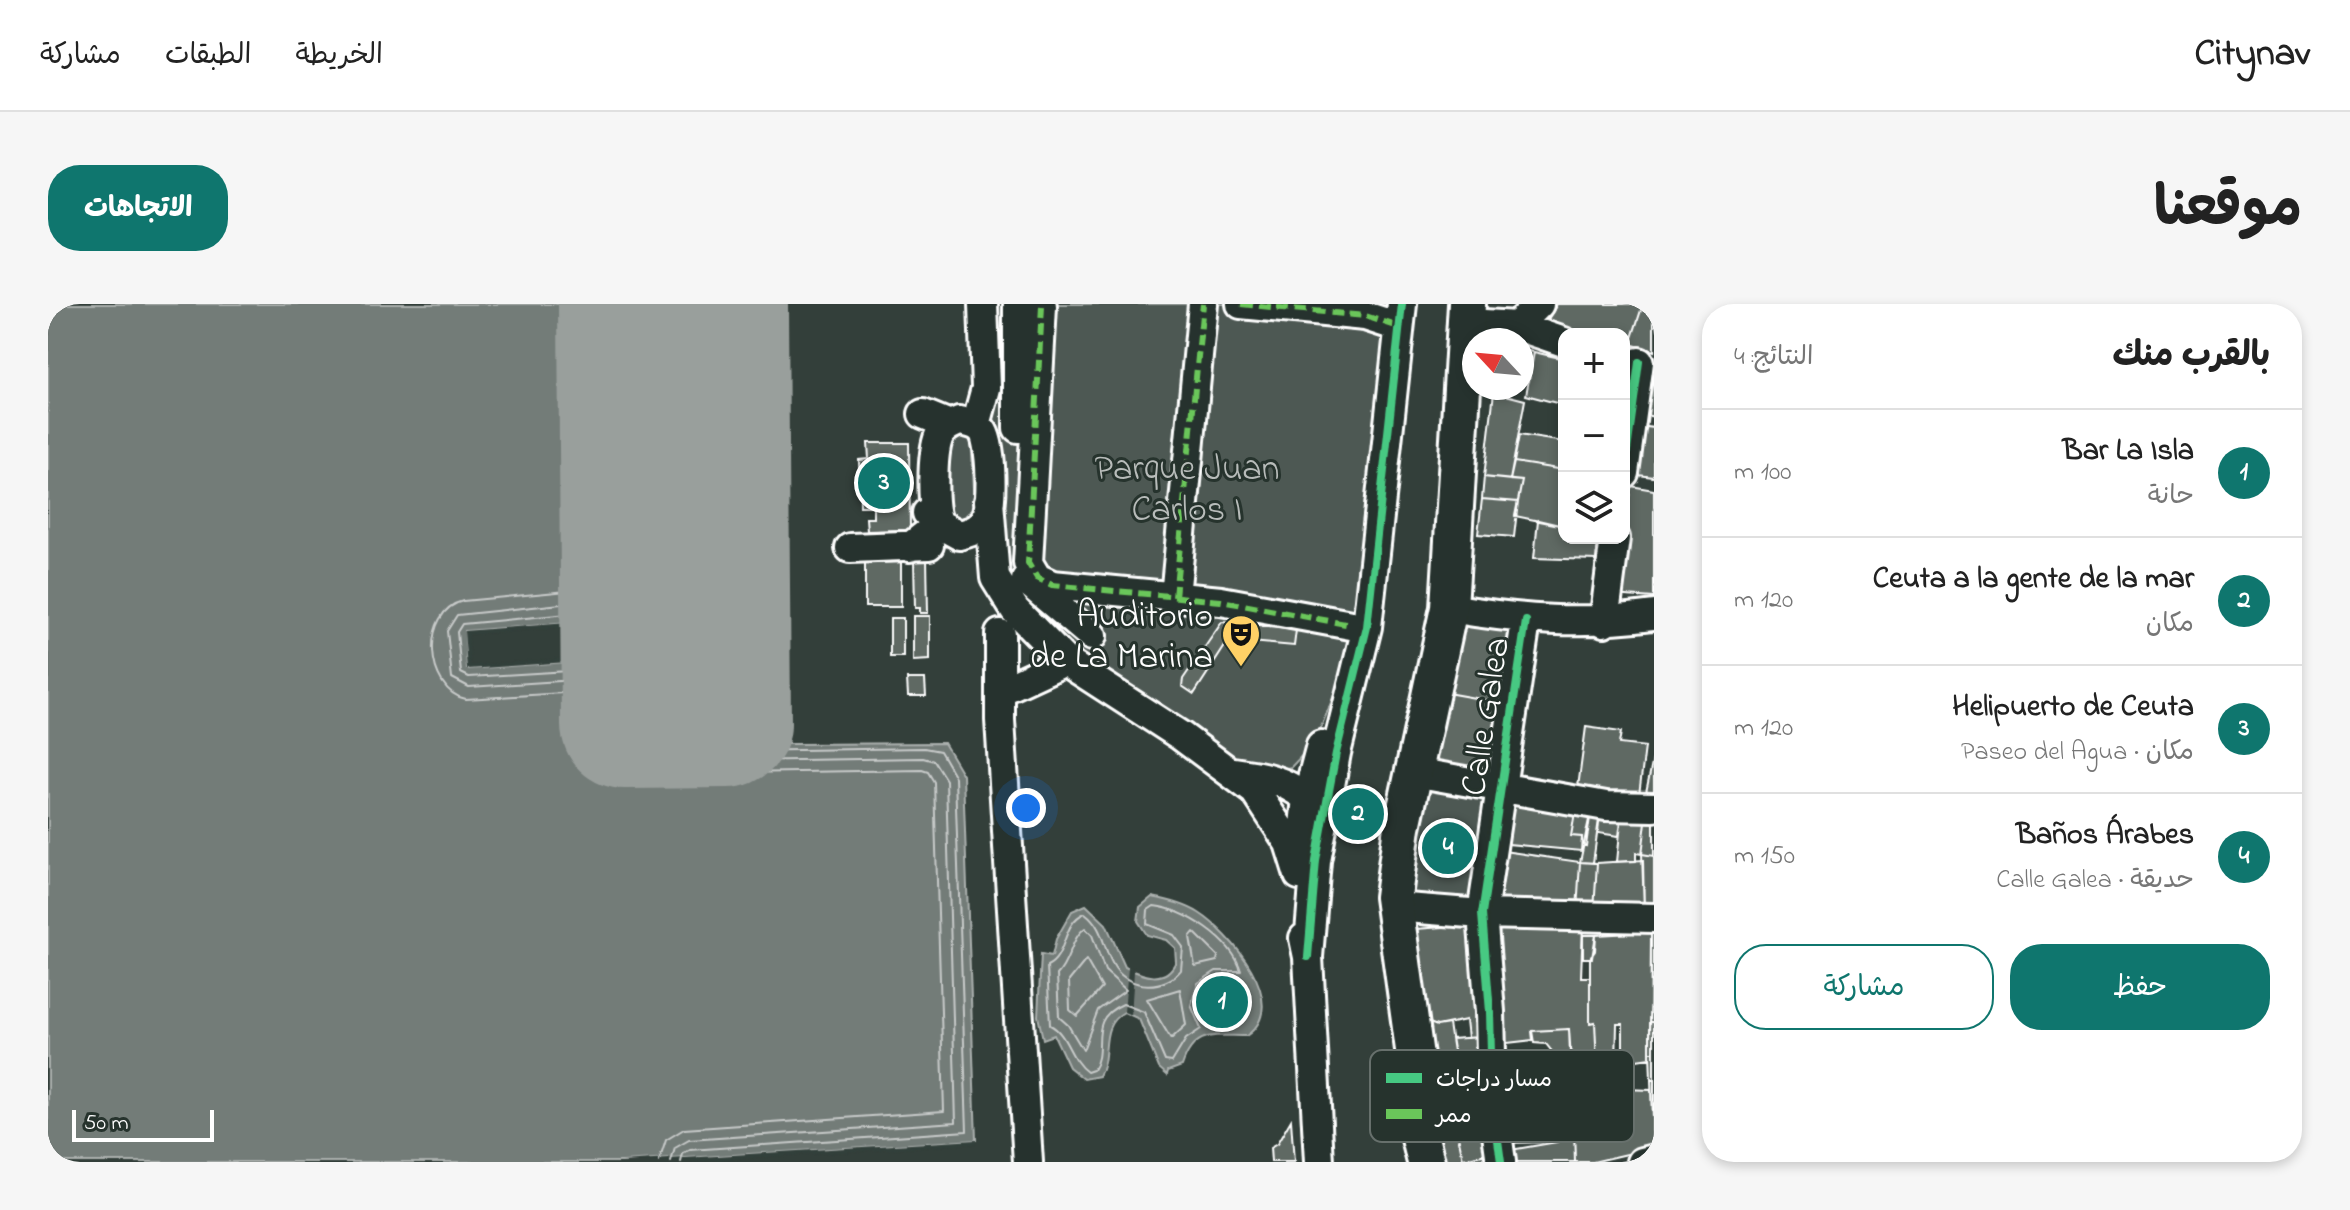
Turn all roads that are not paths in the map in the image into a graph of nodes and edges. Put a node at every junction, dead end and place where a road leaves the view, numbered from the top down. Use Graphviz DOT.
graph roads {
  1 [pos="983,304"];
  2 [pos="1039,304"];
  3 [pos="1203,304"];
  4 [pos="1241,304"];
  5 [pos="1539,304"];
  6 [pos="1467,313"];
  7 [pos="1400,315"];
  8 [pos="1521,315"];
  9 [pos="1558,338"];
  10 [pos="1639,362"];
  11 [pos="923,414"];
  12 [pos="955,430"];
  13 [pos="1624,472"];
  14 [pos="989,501"];
  15 [pos="953,531"];
  16 [pos="1614,544"];
  17 [pos="850,548"];
  18 [pos="995,578"];
  19 [pos="1175,597"];
  20 [pos="1449,608"];
  21 [pos="1654,615"];
  22 [pos="1359,616"];
  23 [pos="1526,621"];
  24 [pos="1604,622"];
  25 [pos="1000,634"];
  26 [pos="1092,636"];
  27 [pos="1065,661"];
  28 [pos="1000,691"];
  29 [pos="1328,751"];
  30 [pos="1414,772"];
  31 [pos="1267,787"];
  32 [pos="1501,787"];
  33 [pos="1307,798"];
  34 [pos="1654,807"];
  35 [pos="1307,868"];
  36 [pos="1394,907"];
  37 [pos="1482,914"];
  38 [pos="1654,918"];
  39 [pos="1414,1050"];
  40 [pos="1491,1050"];
  41 [pos="1421,1142"];
  42 [pos="1498,1142"];
  43 [pos="1654,1159"];
  44 [pos="1028,1162"];
  45 [pos="1319,1162"];
  46 [pos="1426,1162"];
  47 [pos="1501,1162"];
  48 [pos="1642,1162"];
  1 -- 12 [label="street"];
  2 -- 19 [label="street"];
  2 -- 26 [label="street"];
  3 -- 19 [label="street"];
  4 -- 7 [label="street"];
  5 -- 8 [label="street"];
  6 -- 8 [label="street"];
  6 -- 20 [label="main road"];
  7 -- 22 [label="street"];
  8 -- 9 [label="street"];
  10 -- 13 [label="street"];
  11 -- 12 [label="street"];
  12 -- 14 [label="street"];
  12 -- 15 [label="street"];
  14 -- 15 [label="street"];
  14 -- 18 [label="street"];
  15 -- 17 [label="street"];
  15 -- 18 [label="street"];
  16 -- 24 [label="street"];
  18 -- 27 [label="street"];
  19 -- 22 [label="street"];
  20 -- 23 [label="street"];
  20 -- 30 [label="main road"];
  21 -- 24 [label="street"];
  22 -- 29 [label="street"];
  23 -- 24 [label="street"];
  23 -- 32 [label="street, Calle Galea"];
  25 -- 28 [label="street"];
  27 -- 28 [label="street"];
  27 -- 31 [label="street"];
  28 -- 44 [label="street"];
  29 -- 31 [label="street"];
  29 -- 33 [label="street"];
  29 -- 35 [label="street"];
  30 -- 32 [label="street"];
  30 -- 36 [label="main road"];
  31 -- 33 [label="street"];
  31 -- 35 [label="street"];
  32 -- 34 [label="street"];
  32 -- 37 [label="street, Calle Galea"];
  33 -- 35 [label="street"];
  35 -- 45 [label="street"];
  36 -- 37 [label="street"];
  36 -- 39 [label="main road"];
  37 -- 38 [label="street"];
  37 -- 40 [label="street, Calle Galea"];
  41 -- 46 [label="main road"];
  42 -- 47 [label="street, Calle Galea"];
  43 -- 48 [label="street"];
}
